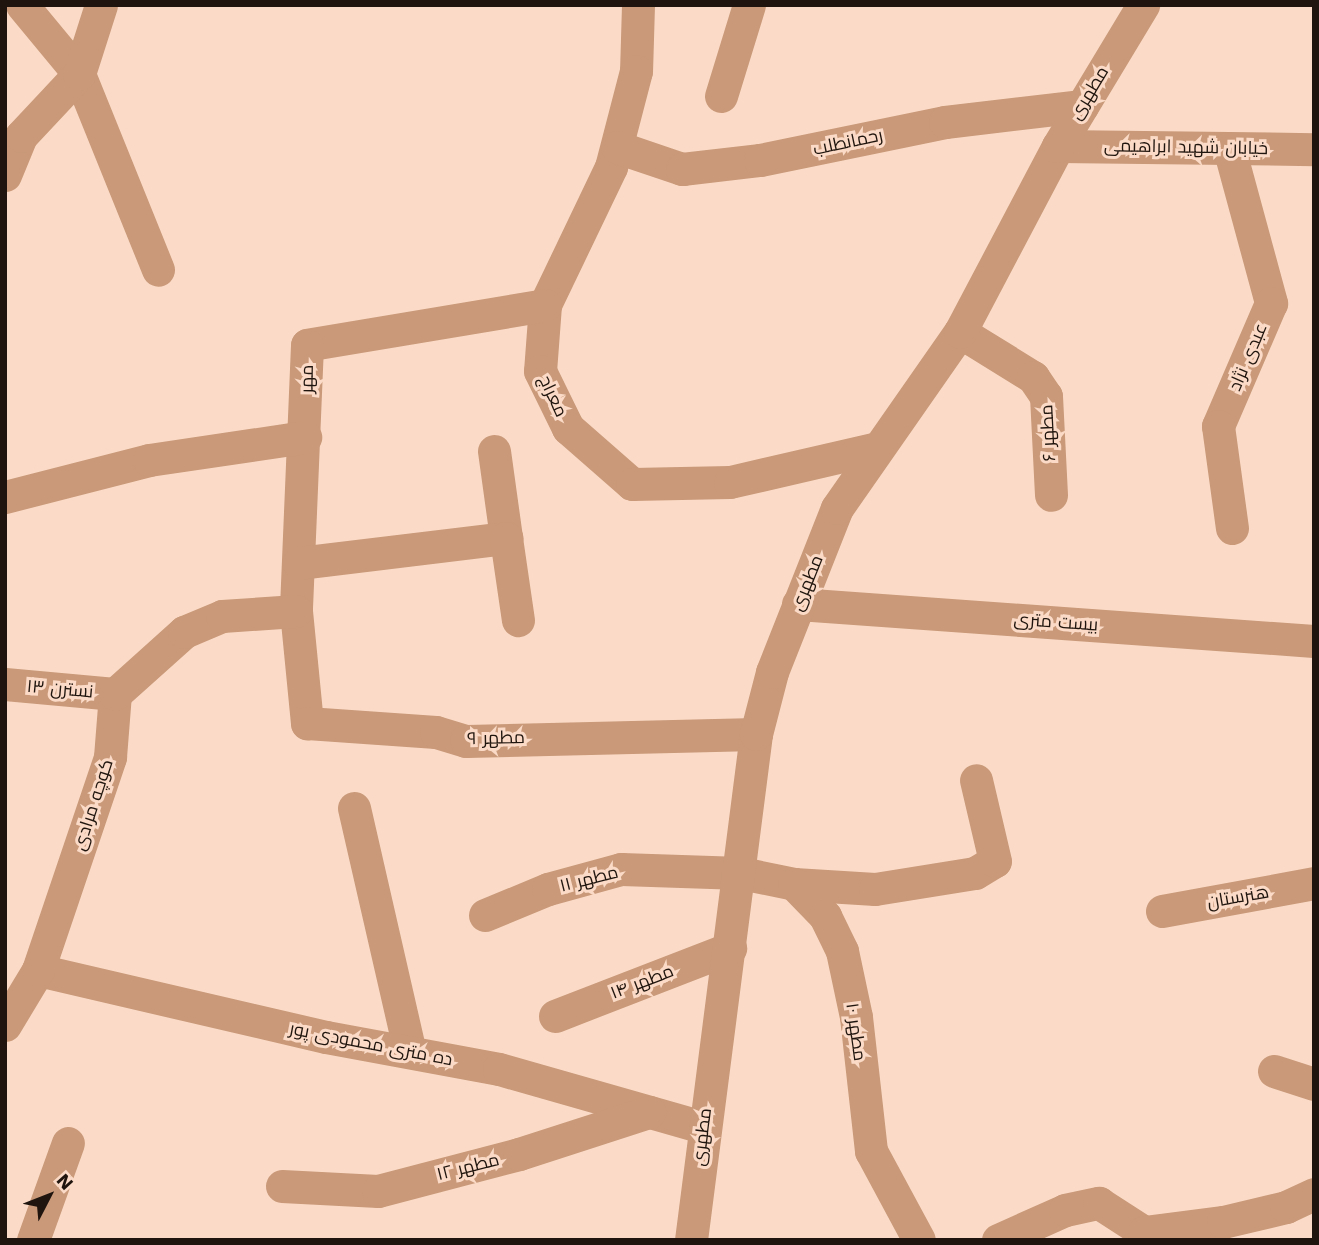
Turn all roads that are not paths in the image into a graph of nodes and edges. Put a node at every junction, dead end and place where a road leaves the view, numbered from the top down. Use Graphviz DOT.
graph roads {
  1 [pos="22,5"];
  2 [pos="101,5"];
  3 [pos="638,5"];
  4 [pos="749,5"];
  5 [pos="1143,5"];
  6 [pos="79,74"];
  7 [pos="721,96"];
  8 [pos="1082,106"];
  9 [pos="13,137"];
  10 [pos="1058,146"];
  11 [pos="617,147"];
  12 [pos="1229,148"];
  13 [pos="1314,149"];
  14 [pos="5,175"];
  15 [pos="158,271"];
  16 [pos="545,305"];
  17 [pos="960,332"];
  18 [pos="305,437"];
  19 [pos="877,448"];
  20 [pos="494,451"];
  21 [pos="1051,495"];
  22 [pos="5,497"];
  23 [pos="1232,528"];
  24 [pos="506,538"];
  25 [pos="299,564"];
  26 [pos="798,604"];
  27 [pos="296,611"];
  28 [pos="518,620"];
  29 [pos="1314,641"];
  30 [pos="5,684"];
  31 [pos="116,694"];
  32 [pos="756,734"];
  33 [pos="976,780"];
  34 [pos="354,807"];
  35 [pos="741,873"];
  36 [pos="1314,883"];
  37 [pos="794,884"];
  38 [pos="1162,911"];
  39 [pos="485,915"];
  40 [pos="730,948"];
  41 [pos="38,970"];
  42 [pos="555,1016"];
  43 [pos="5,1024"];
  44 [pos="410,1052"];
  45 [pos="1274,1071"];
  46 [pos="1314,1084"];
  47 [pos="649,1112"];
  48 [pos="703,1127"];
  49 [pos="68,1143"];
  50 [pos="282,1186"];
  51 [pos="1314,1194"];
  52 [pos="1037,1232"];
  53 [pos="33,1240"];
  54 [pos="691,1240"];
  55 [pos="919,1240"];
  56 [pos="998,1240"];
  1 -- 6 [label="street"];
  2 -- 6 [label="street"];
  3 -- 11 [label="street, معراج"];
  4 -- 7 [label="street"];
  5 -- 8 [label="street, مطهری"];
  6 -- 9 [label="street"];
  6 -- 15 [label="street"];
  8 -- 10 [label="street, مطهری"];
  8 -- 11 [label="street, رحمانطلب"];
  9 -- 14 [label="street"];
  10 -- 12 [label="street, خیابان شهید ابراهیمی"];
  10 -- 17 [label="street, مطهری"];
  11 -- 16 [label="street, معراج"];
  12 -- 13 [label="street, خیابان شهید ابراهیمی"];
  12 -- 23 [label="street, عبدی نژاد"];
  16 -- 18 [label="street, مهر"];
  16 -- 19 [label="street, معراج"];
  17 -- 19 [label="street, مطهری"];
  17 -- 21 [label="street, مطهر ۶"];
  18 -- 22 [label="street"];
  18 -- 25 [label="street, مهر"];
  19 -- 26 [label="street, مطهری"];
  20 -- 24 [label="street"];
  24 -- 25 [label="street"];
  24 -- 28 [label="street"];
  25 -- 27 [label="street, مهر"];
  26 -- 29 [label="street, بیست متری"];
  26 -- 32 [label="street, مطهری"];
  27 -- 31 [label="street"];
  27 -- 32 [label="street, مطهر ۹"];
  30 -- 31 [label="street, نسترن ۱۳"];
  31 -- 41 [label="street, کوچه مرادی"];
  32 -- 35 [label="street, مطهری"];
  33 -- 37 [label="street"];
  34 -- 44 [label="street"];
  35 -- 37 [label="street"];
  35 -- 39 [label="street, مطهر ۱۱"];
  35 -- 40 [label="street, مطهری"];
  36 -- 38 [label="street, هنرستان"];
  37 -- 55 [label="street, مطهر ۱۰"];
  40 -- 42 [label="street, مطهر ۱۴"];
  40 -- 48 [label="street, مطهری"];
  41 -- 43 [label="street, کوچه مرادی"];
  41 -- 44 [label="street, ده متری محمودی پور"];
  44 -- 47 [label="street, ده متری محمودی پور"];
  45 -- 46 [label="street"];
  47 -- 48 [label="street, ده متری محمودی پور"];
  47 -- 50 [label="street, مطهر ۱۲"];
  48 -- 54 [label="street, مطهری"];
  49 -- 53 [label="street"];
  51 -- 52 [label="street"];
  52 -- 56 [label="street"];
}
